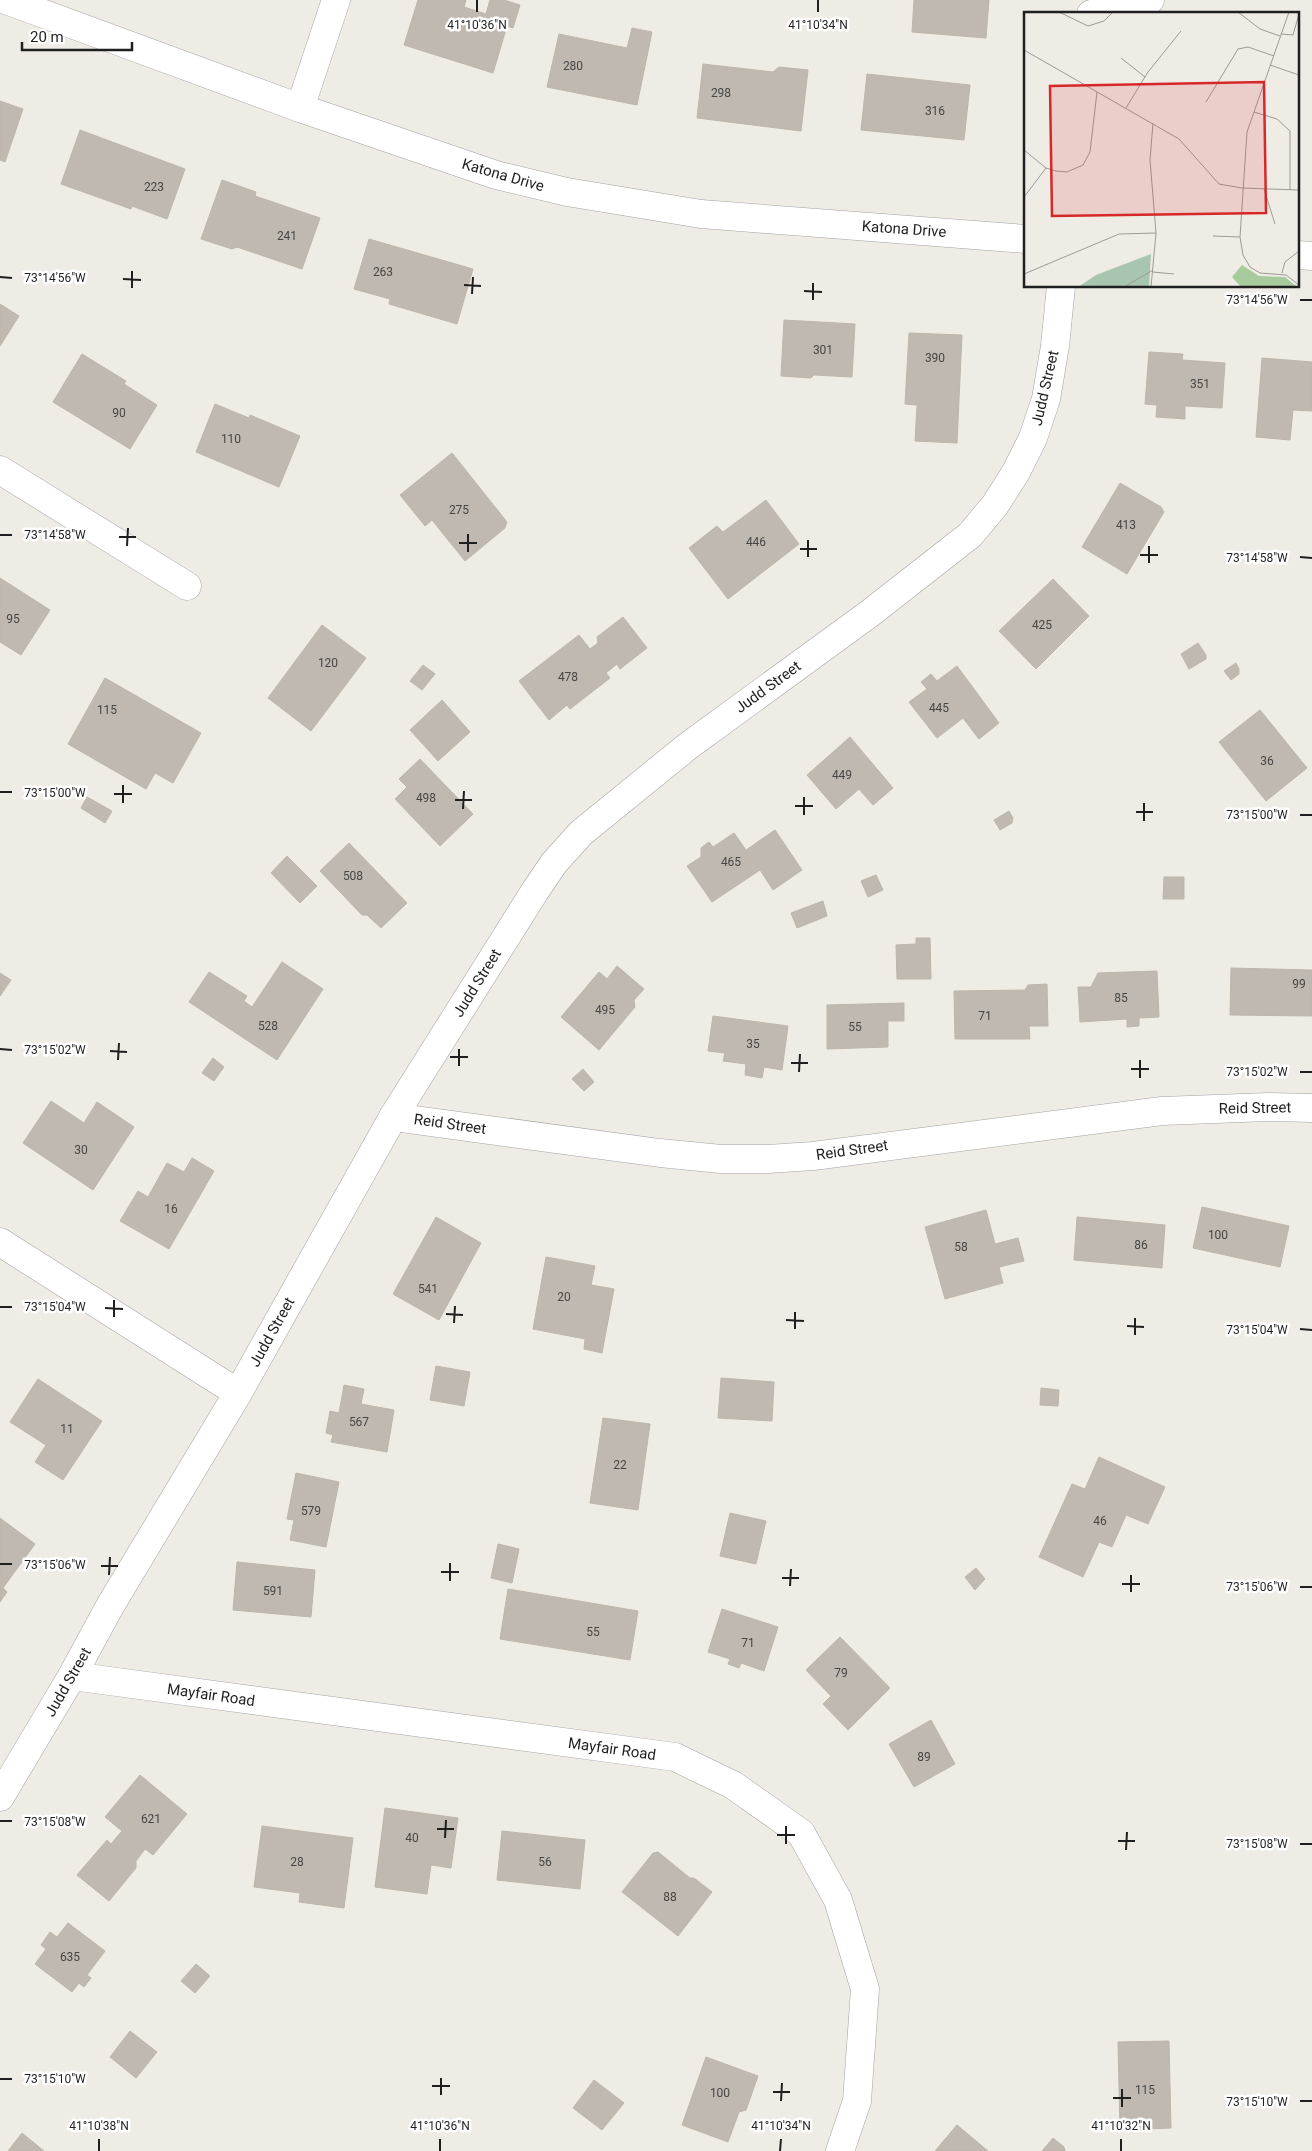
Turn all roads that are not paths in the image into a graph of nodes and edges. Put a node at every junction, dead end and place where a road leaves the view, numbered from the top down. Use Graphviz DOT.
graph roads {
  1 [pos="6,0"];
  2 [pos="336,0"];
  3 [pos="1150,0"];
  4 [pos="1099,12"];
  5 [pos="300,108"];
  6 [pos="1024,239"];
  7 [pos="1061,288"];
  8 [pos="0,470"];
  9 [pos="187,586"];
  10 [pos="1312,1108"];
  11 [pos="393,1117"];
  12 [pos="0,1242"];
  13 [pos="238,1393"];
  14 [pos="72,1676"];
  15 [pos="0,1797"];
  16 [pos="840,2151"];
  1 -- 5 [label="street, Katona Drive"];
  2 -- 5 [label="street"];
  3 -- 4 [label="street"];
  5 -- 6 [label="street, Katona Drive"];
  7 -- 11 [label="street, Judd Street"];
  8 -- 9 [label="street"];
  10 -- 11 [label="street, Reid Street"];
  11 -- 13 [label="street, Judd Street"];
  12 -- 13 [label="street"];
  13 -- 14 [label="street, Judd Street"];
  14 -- 15 [label="street, Judd Street"];
  14 -- 16 [label="street, Mayfair Road"];
}
